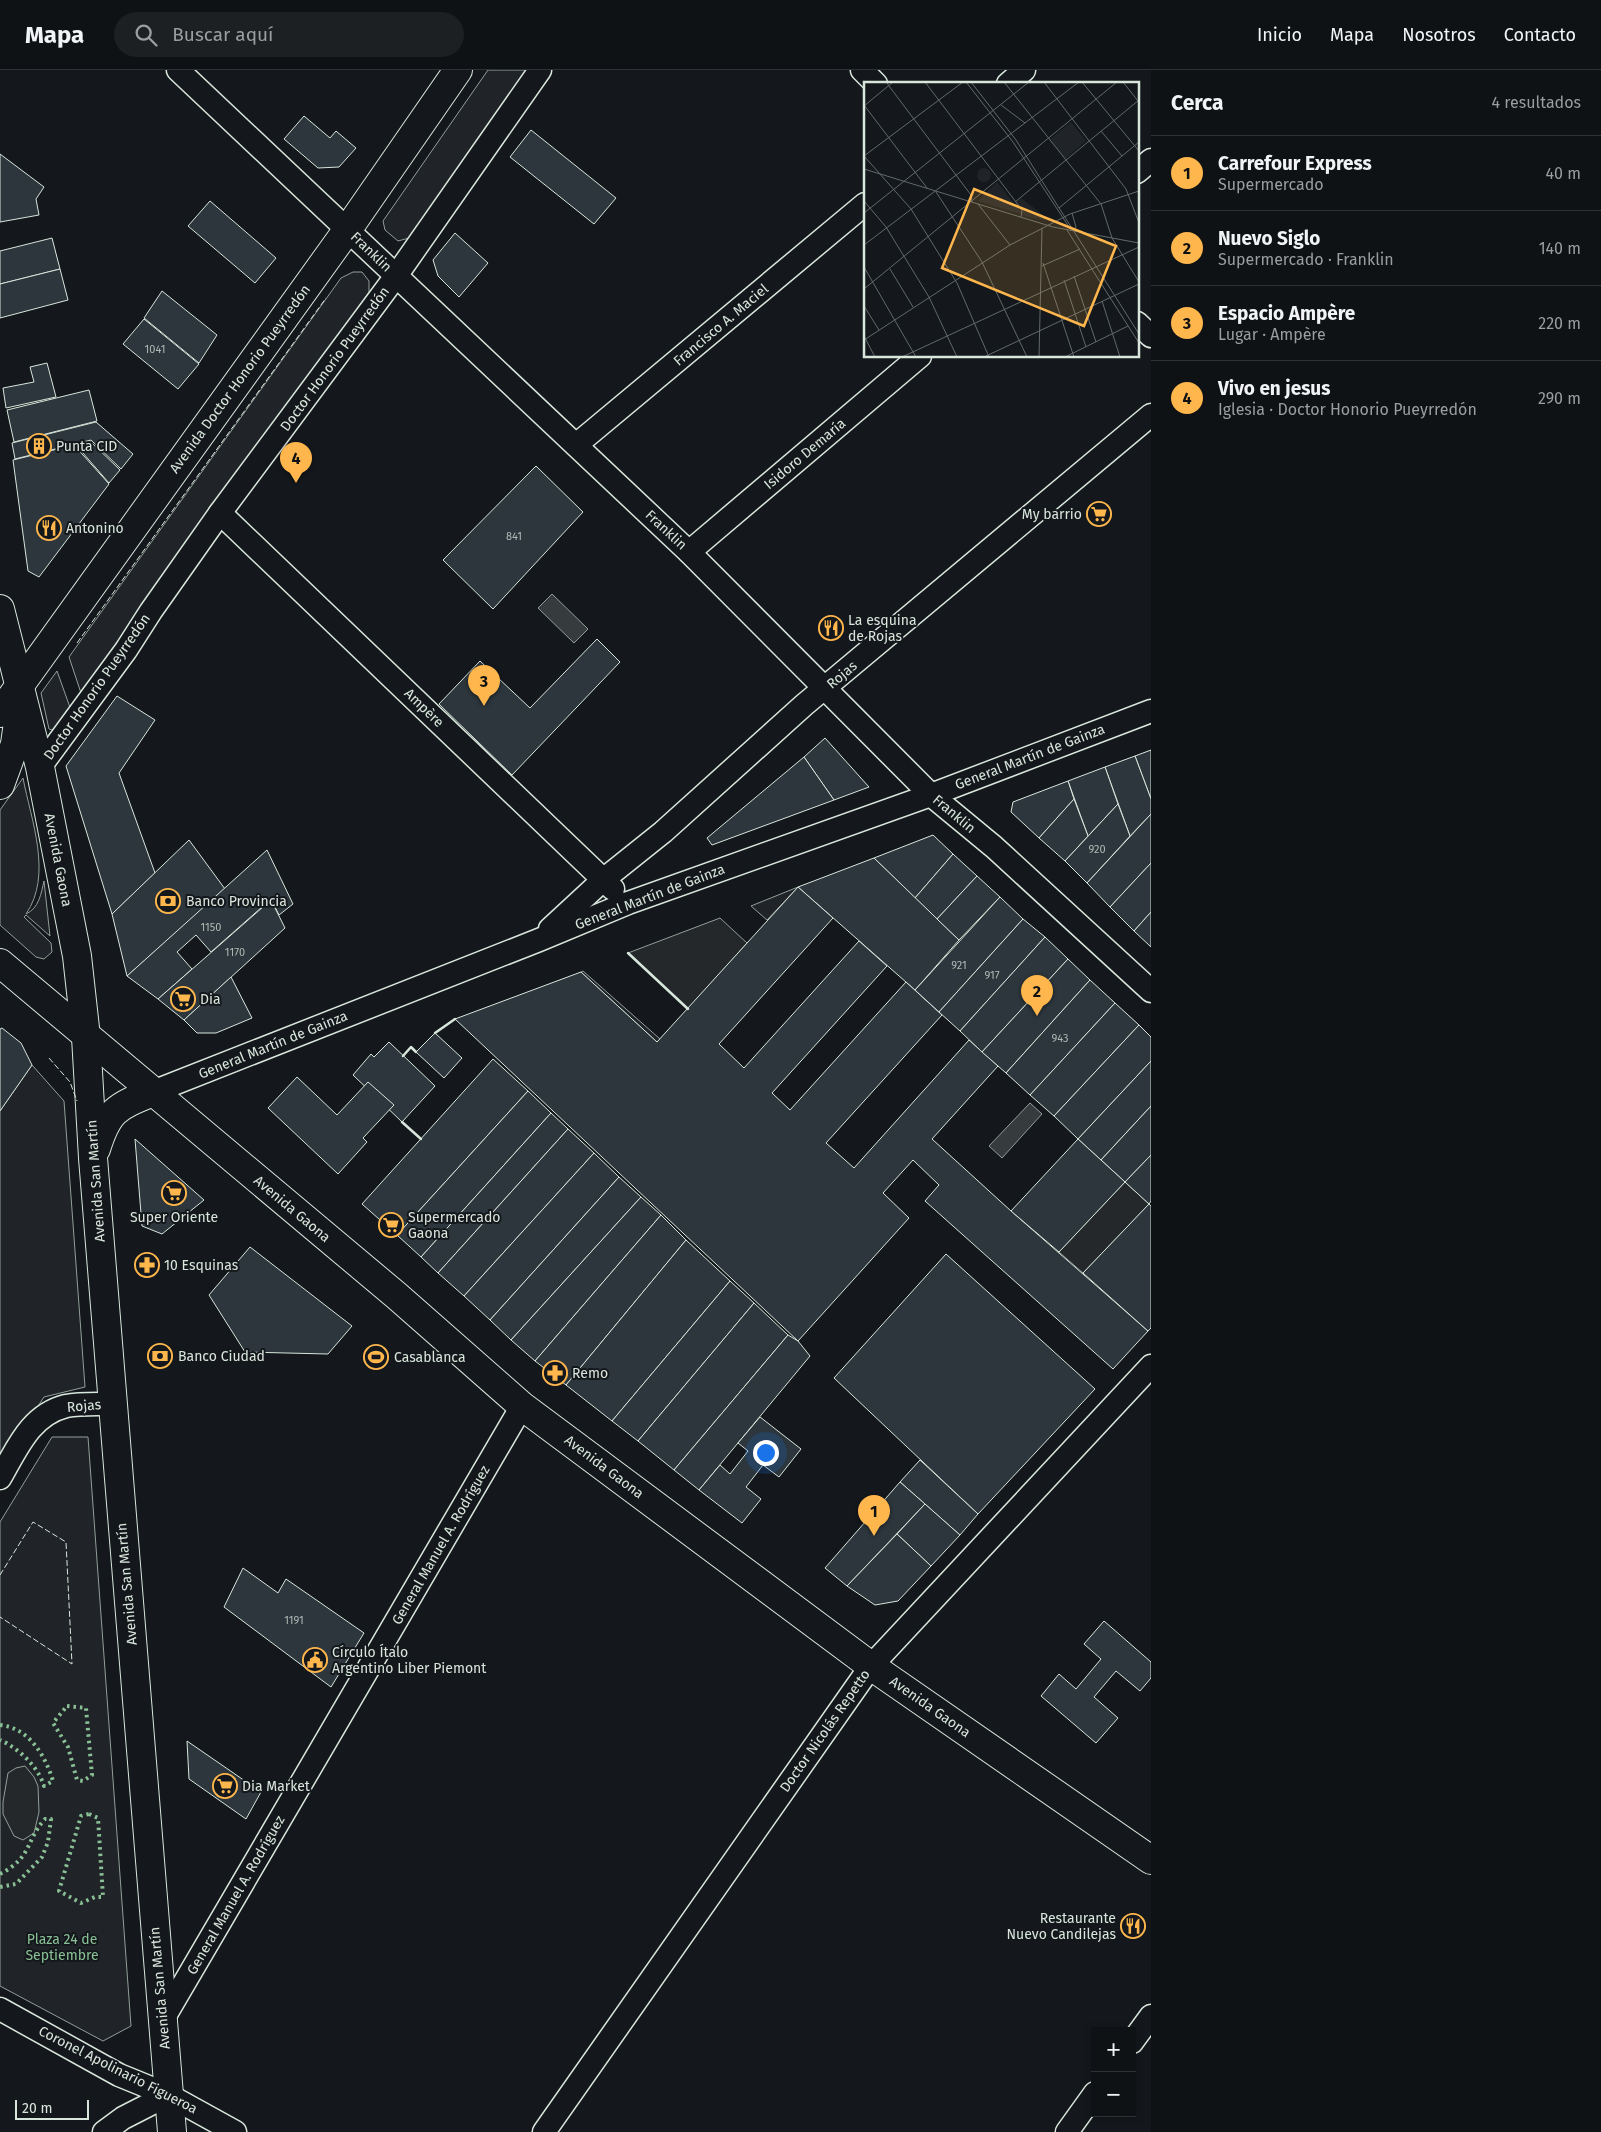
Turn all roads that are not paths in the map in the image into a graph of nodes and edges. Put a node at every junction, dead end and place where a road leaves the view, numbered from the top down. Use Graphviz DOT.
graph roads {
  1 [pos="178,70"];
  2 [pos="458,70"];
  3 [pos="540,70"];
  4 [pos="862,70"];
  5 [pos="1024,70"];
  6 [pos="874,82"];
  7 [pos="1010,82"];
  8 [pos="1151,160"];
  9 [pos="1138,171"];
  10 [pos="864,205"];
  11 [pos="348,229"];
  12 [pos="396,276"];
  13 [pos="1138,324"];
  14 [pos="1151,336"];
  15 [pos="918,358"];
  16 [pos="1151,415"];
  17 [pos="576,445"];
  18 [pos="220,514"];
  19 [pos="690,552"];
  20 [pos="0,610"];
  21 [pos="10,678"];
  22 [pos="826,688"];
  23 [pos="1151,711"];
  24 [pos="0,713"];
  25 [pos="40,767"];
  26 [pos="0,785"];
  27 [pos="931,795"];
  28 [pos="603,880"];
  29 [pos="628,903"];
  30 [pos="539,940"];
  31 [pos="0,963"];
  32 [pos="1151,991"];
  33 [pos="86,1037"];
  34 [pos="153,1092"];
  35 [pos="93,1158"];
  36 [pos="1151,1366"];
  37 [pos="113,1404"];
  38 [pos="522,1406"];
  39 [pos="0,1478"];
  40 [pos="871,1666"];
  41 [pos="1151,1860"];
  42 [pos="0,2009"];
  43 [pos="1151,2016"];
  44 [pos="162,2021"];
  45 [pos="1136,2037"];
  46 [pos="168,2095"];
  47 [pos="1091,2098"];
  48 [pos="104,2132"];
  49 [pos="172,2132"];
  50 [pos="235,2132"];
  51 [pos="544,2132"];
  52 [pos="1066,2132"];
  1 -- 11 [label="street, Franklin"];
  2 -- 11 [label="main road, Avenida Doctor Honorio Pueyrredón"];
  3 -- 12 [label="street, Doctor Honorio Pueyrredón"];
  4 -- 6 [label="street"];
  5 -- 7 [label="street"];
  8 -- 9 [label="street"];
  10 -- 17 [label="street, Francisco A. Maciel"];
  11 -- 12 [label="street, Franklin"];
  11 -- 21 [label="main road, Avenida Doctor Honorio Pueyrredón"];
  12 -- 17 [label="street, Franklin"];
  12 -- 18 [label="street, Doctor Honorio Pueyrredón"];
  13 -- 14 [label="street"];
  15 -- 19 [label="street, Isidoro Demaría"];
  16 -- 22 [label="street, Rojas"];
  17 -- 19 [label="street, Franklin"];
  18 -- 25 [label="street, Doctor Honorio Pueyrredón"];
  18 -- 28 [label="street, Ampère"];
  19 -- 22 [label="street, Franklin"];
  20 -- 21 [label="main road"];
  21 -- 24 [label="main road, Avenida Doctor Honorio Pueyrredón"];
  21 -- 25 [label="main road, Avenida Gaona"];
  21 -- 26 [label="main road"];
  22 -- 27 [label="street, Franklin"];
  22 -- 28 [label="street, Rojas"];
  23 -- 27 [label="street, General Martín de Gainza"];
  25 -- 33 [label="main road, Avenida Gaona"];
  27 -- 29 [label="street, General Martín de Gainza"];
  27 -- 32 [label="street, Franklin"];
  28 -- 29 [label="street, Ampère"];
  28 -- 30 [label="street, Rojas"];
  29 -- 30 [label="street, General Martín de Gainza"];
  30 -- 34 [label="street, General Martín de Gainza"];
  31 -- 33 [label="main road, Avenida Gaona"];
  33 -- 34 [label="main road, Avenida Gaona"];
  33 -- 35 [label="main road, Avenida San Martín"];
  34 -- 35 [label="main road"];
  34 -- 38 [label="main road, Avenida Gaona"];
  35 -- 37 [label="main road, Avenida San Martín"];
  36 -- 40 [label="street, Doctor Nicolás Repetto"];
  37 -- 39 [label="street, Rojas"];
  37 -- 44 [label="main road, Avenida San Martín"];
  38 -- 40 [label="main road, Avenida Gaona"];
  38 -- 44 [label="street, General Manuel A. Rodríguez"];
  40 -- 41 [label="main road, Avenida Gaona"];
  40 -- 51 [label="street, Doctor Nicolás Repetto"];
  42 -- 46 [label="street, Coronel Apolinario Figueroa"];
  43 -- 45 [label="street"];
  44 -- 46 [label="main road, Avenida San Martín"];
  46 -- 48 [label="street"];
  46 -- 49 [label="main road, Avenida San Martín"];
  46 -- 50 [label="street, Coronel Apolinario Figueroa"];
  47 -- 52 [label="street"];
}
